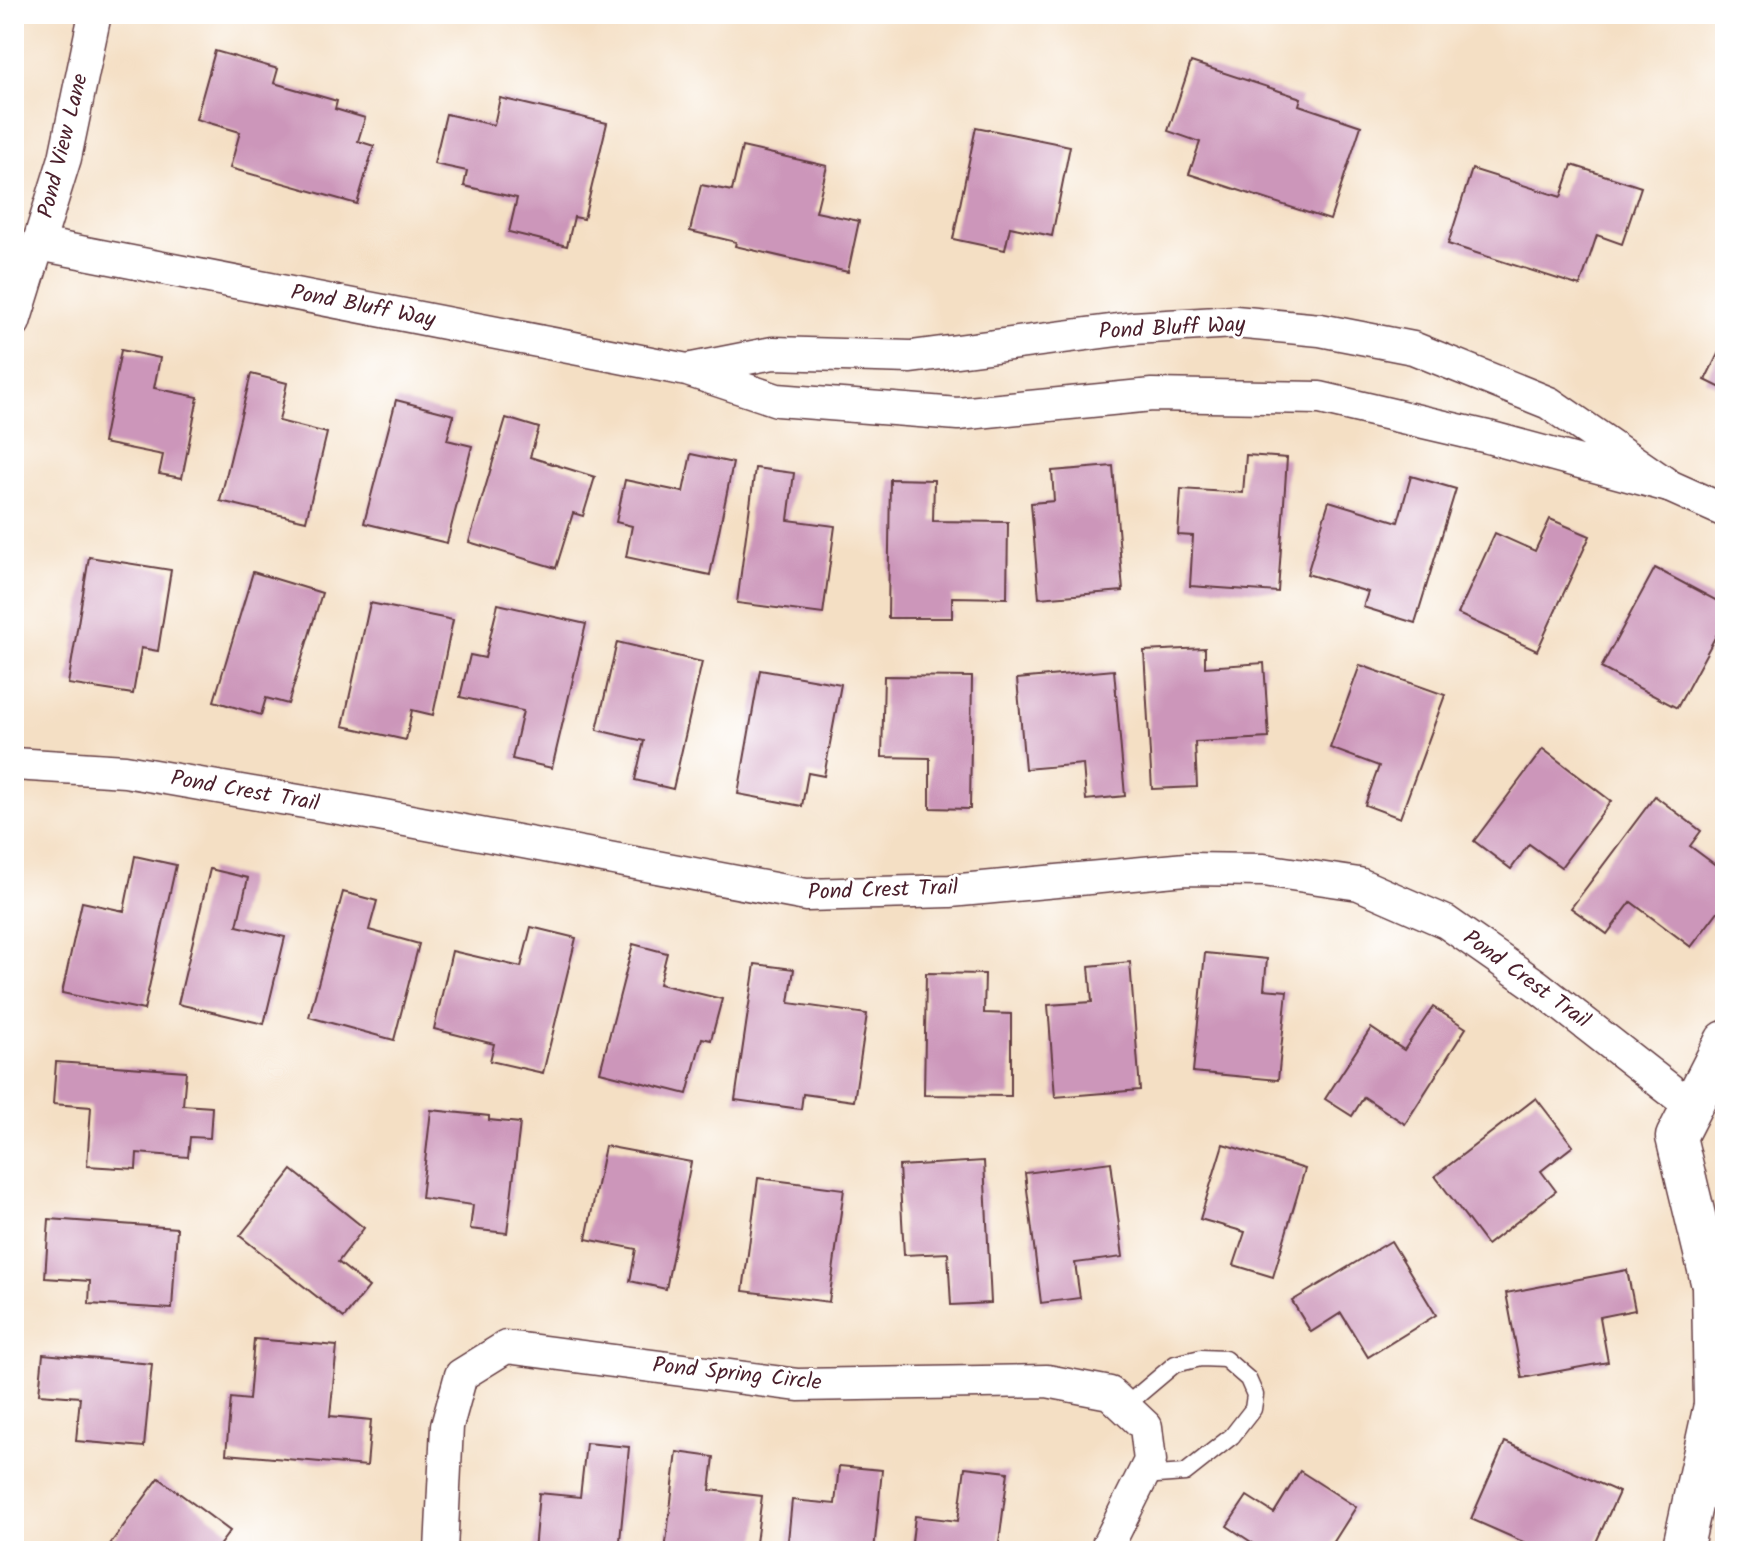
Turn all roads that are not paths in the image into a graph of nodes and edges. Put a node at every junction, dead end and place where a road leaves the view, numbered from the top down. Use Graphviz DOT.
graph roads {
  1 [pos="95,14"];
  2 [pos="39,244"];
  3 [pos="14,322"];
  4 [pos="687,370"];
  5 [pos="1669,486"];
  6 [pos="1725,511"];
  7 [pos="14,764"];
  8 [pos="1725,1041"];
  9 [pos="1692,1107"];
  10 [pos="1124,1407"];
  11 [pos="1143,1476"];
  12 [pos="441,1551"];
  13 [pos="1105,1551"];
  14 [pos="1682,1551"];
  1 -- 2 [label="street, Pond View Lane"];
  2 -- 3 [label="street, Pond View Lane"];
  2 -- 4 [label="street, Pond Bluff Way"];
  4 -- 5 [label="street, Pond Bluff Way"];
  4 -- 5 [label="street, Pond Bluff Way"];
  5 -- 6 [label="street, Pond Bluff Way"];
  7 -- 9 [label="street, Pond Crest Trail"];
  8 -- 9 [label="street"];
  9 -- 14 [label="street"];
  10 -- 11 [label="street, Pond Spring Circle"];
  10 -- 11 [label="lane"];
  10 -- 12 [label="street, Pond Spring Circle"];
  11 -- 13 [label="street, Pond Spring Circle"];
}
